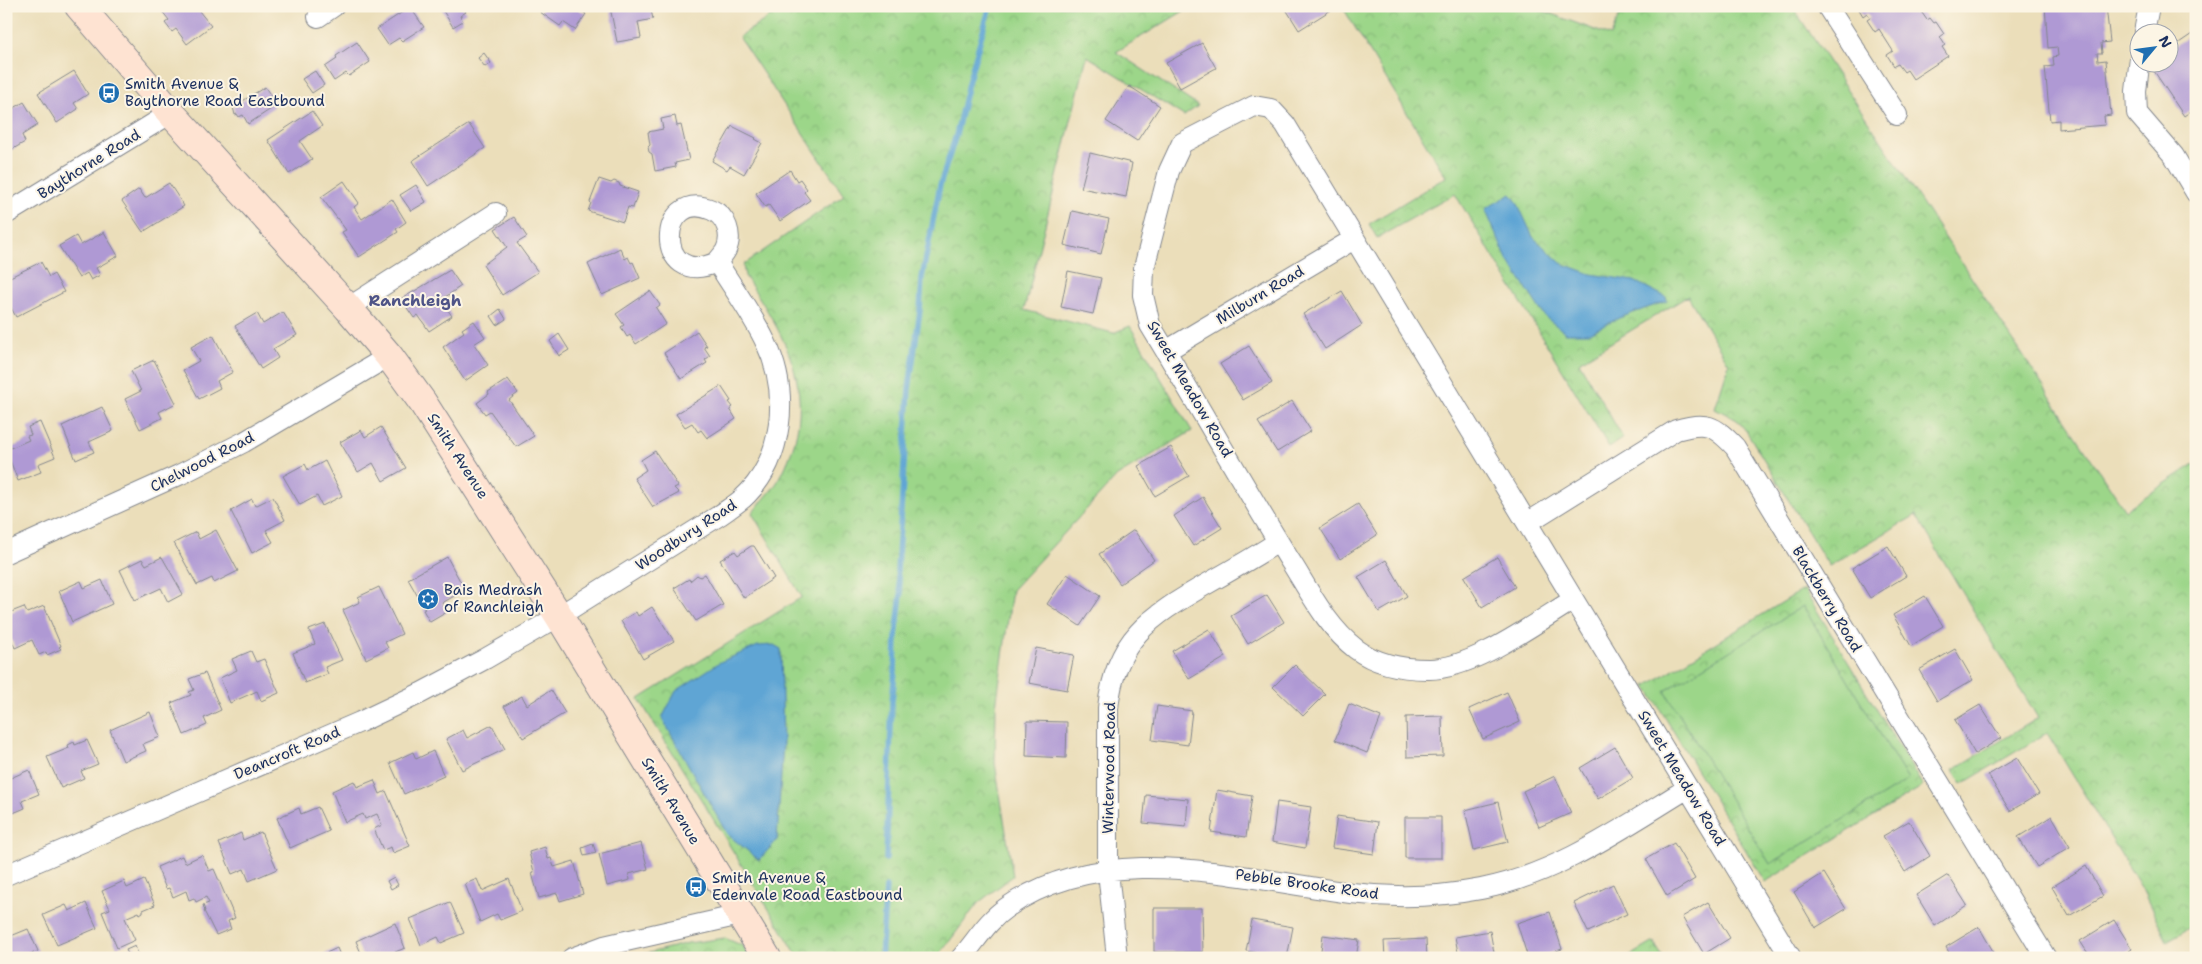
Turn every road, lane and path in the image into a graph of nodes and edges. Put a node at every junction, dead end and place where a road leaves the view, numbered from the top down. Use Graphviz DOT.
graph roads {
  1 [pos="79,6"];
  2 [pos="1827,6"];
  3 [pos="2149,6"];
  4 [pos="2146,22"];
  5 [pos="2138,72"];
  6 [pos="172,113"];
  7 [pos="1897,115"];
  8 [pos="2196,193"];
  9 [pos="496,213"];
  10 [pos="6,214"];
  11 [pos="1354,239"];
  12 [pos="717,262"];
  13 [pos="348,308"];
  14 [pos="1166,351"];
  15 [pos="389,356"];
  16 [pos="1527,523"];
  17 [pos="1278,542"];
  18 [pos="6,553"];
  19 [pos="1573,600"];
  20 [pos="559,616"];
  21 [pos="1688,788"];
  22 [pos="1108,871"];
  23 [pos="6,874"];
  24 [pos="740,915"];
  25 [pos="572,958"];
  26 [pos="767,958"];
  27 [pos="961,958"];
  28 [pos="1117,958"];
  29 [pos="1791,958"];
  30 [pos="2046,958"];
  1 -- 6 [label="main road, Smith Avenue"];
  2 -- 7 [label="street"];
  3 -- 4 [label="street"];
  5 -- 8 [label="street"];
  6 -- 10 [label="street, Baythorne Road"];
  6 -- 13 [label="main road, Smith Avenue"];
  9 -- 13 [label="street"];
  11 -- 14 [label="street, Milburn Road"];
  11 -- 14 [label="street, Sweet Meadow Road"];
  11 -- 16 [label="street, Sweet Meadow Road"];
  12 -- 20 [label="street, Woodbury Road"];
  13 -- 15 [label="main road, Smith Avenue"];
  14 -- 17 [label="street, Sweet Meadow Road"];
  15 -- 18 [label="street, Chelwood Road"];
  15 -- 20 [label="main road, Smith Avenue"];
  16 -- 19 [label="street, Sweet Meadow Road"];
  16 -- 30 [label="street, Blackberry Road"];
  17 -- 19 [label="street, Sweet Meadow Road"];
  17 -- 22 [label="street, Winterwood Road"];
  19 -- 21 [label="street, Sweet Meadow Road"];
  20 -- 23 [label="street, Deancroft Road"];
  20 -- 24 [label="main road, Smith Avenue"];
  21 -- 22 [label="street, Pebble Brooke Road"];
  21 -- 29 [label="street, Sweet Meadow Road"];
  22 -- 27 [label="street, Pebble Brooke Road"];
  22 -- 28 [label="street, Winterwood Road"];
  24 -- 25 [label="street"];
  24 -- 26 [label="main road, Smith Avenue"];
}
